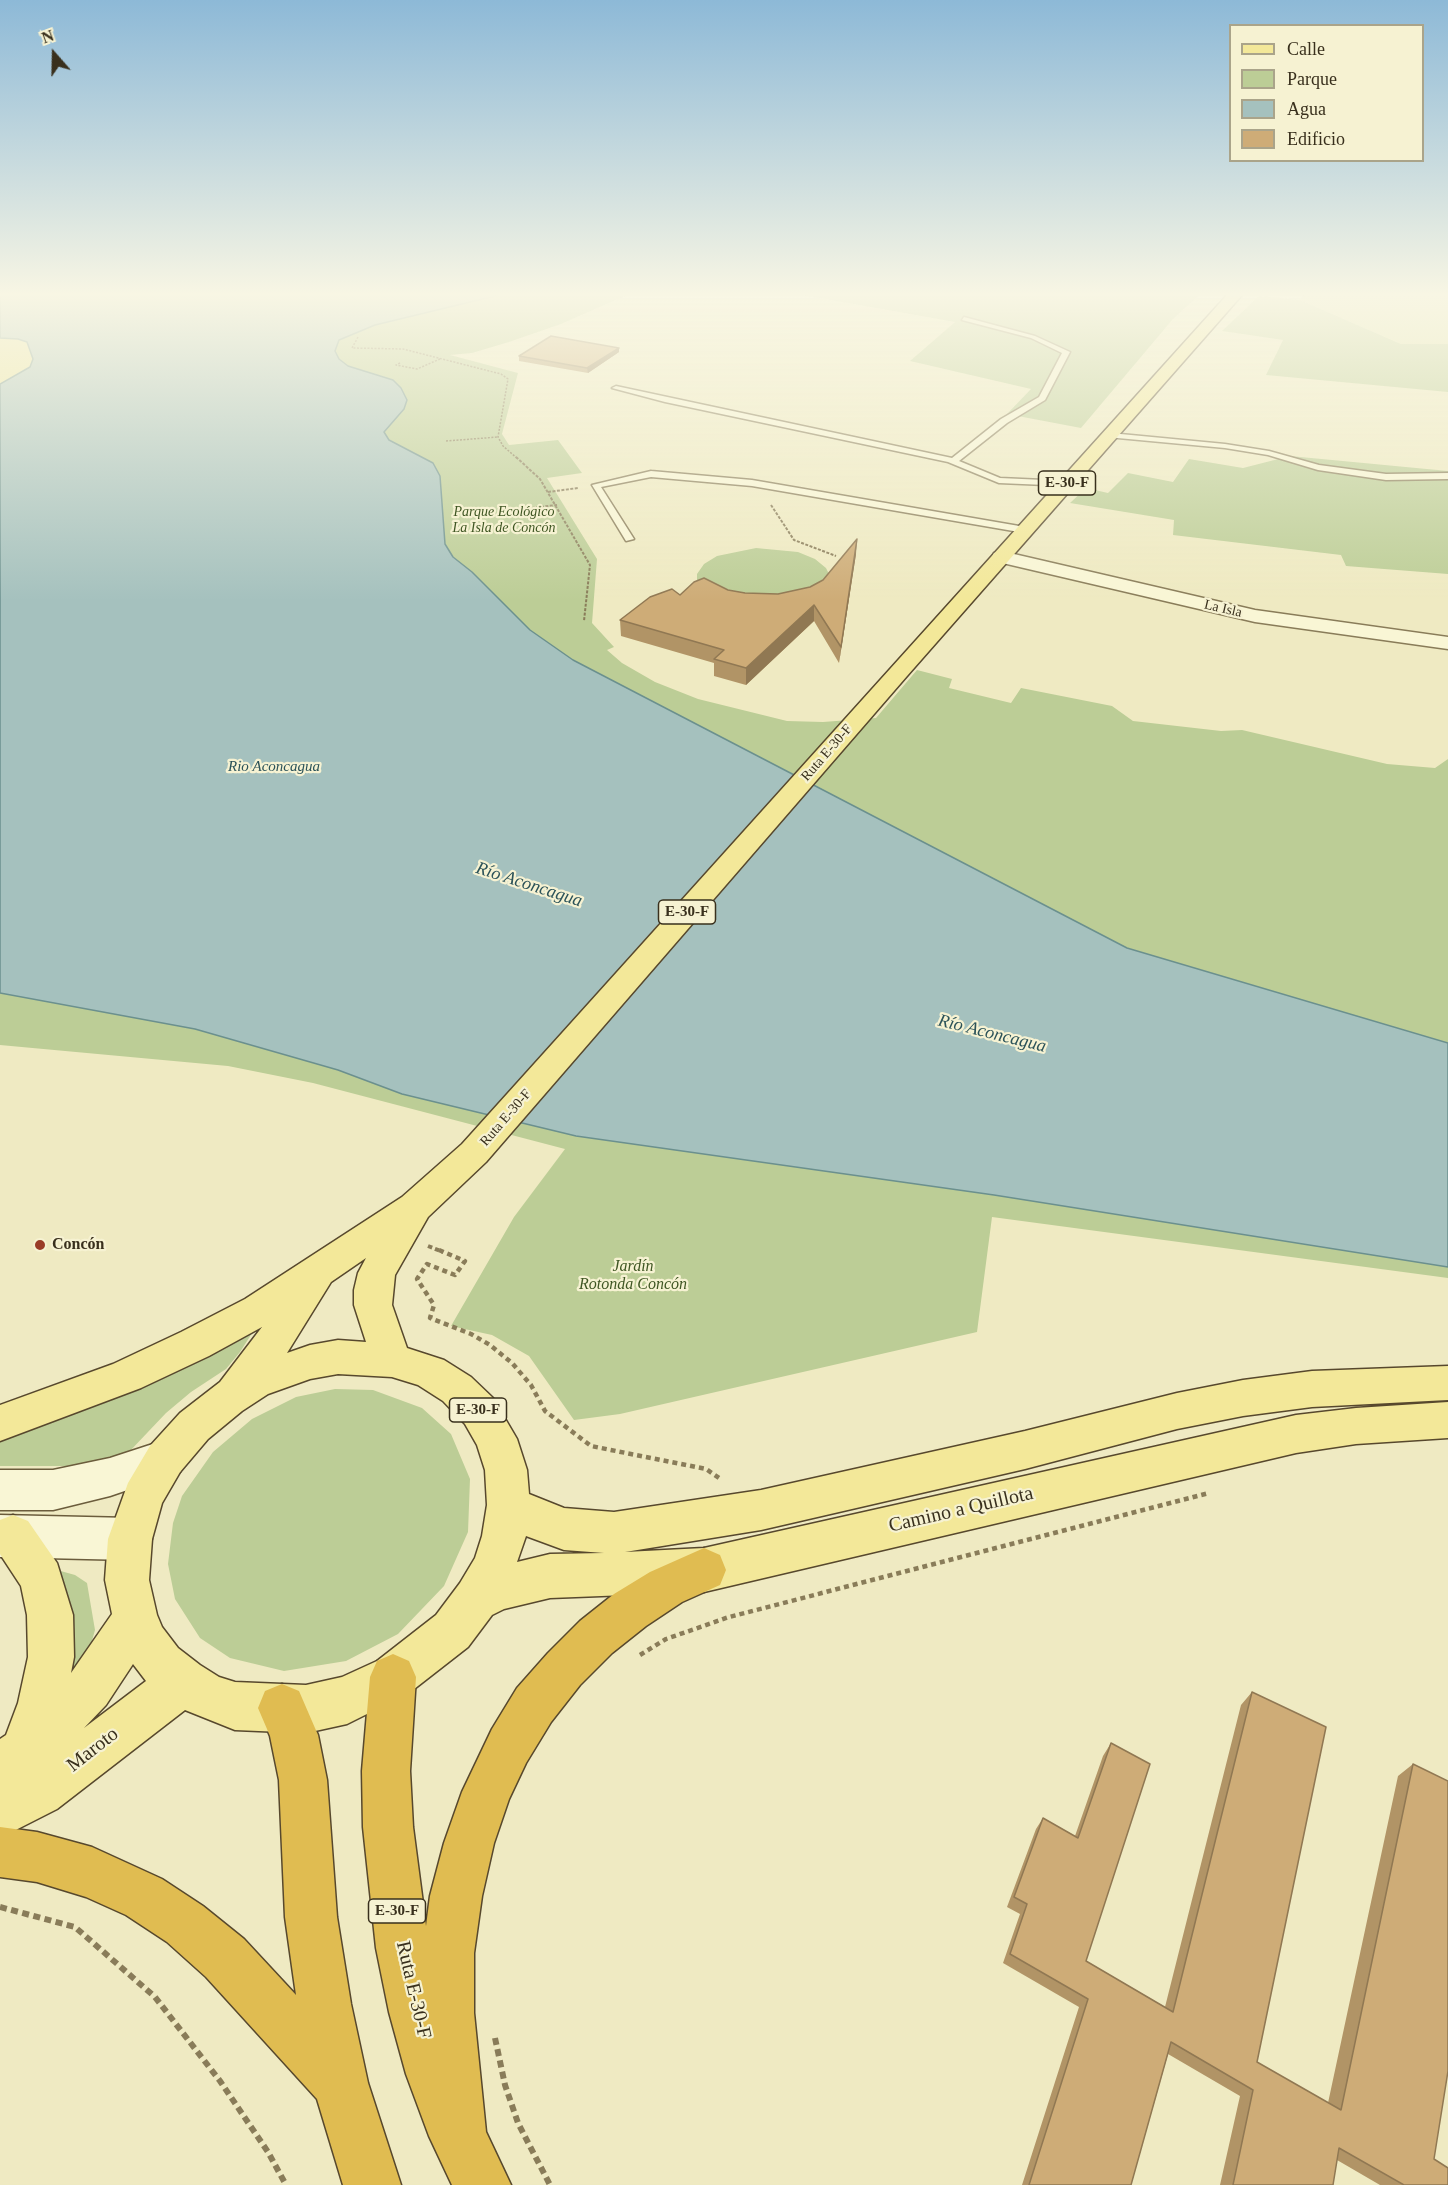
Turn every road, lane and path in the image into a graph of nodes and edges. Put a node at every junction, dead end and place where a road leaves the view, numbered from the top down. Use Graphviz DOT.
graph roads {
  1 [pos="505,397"];
  2 [pos="653,397"];
  3 [pos="1043,397"];
  4 [pos="1144,397"];
  5 [pos="1110,435"];
  6 [pos="498,437"];
  7 [pos="446,441"];
  8 [pos="953,461"];
  9 [pos="1448,476"];
  10 [pos="758,484"];
  11 [pos="1066,484"];
  12 [pos="596,485"];
  13 [pos="548,492"];
  14 [pos="557,505"];
  15 [pos="514,510"];
  16 [pos="1025,530"];
  17 [pos="629,539"];
  18 [pos="836,556"];
  19 [pos="1001,557"];
  20 [pos="584,621"];
  21 [pos="1448,643"];
  22 [pos="424,1222"];
  23 [pos="316,1274"];
  24 [pos="392,1360"];
  25 [pos="1448,1383"];
  26 [pos="228,1398"];
  27 [pos="1448,1420"];
  28 [pos="0,1423"];
  29 [pos="165,1459"];
  30 [pos="0,1490"];
  31 [pos="1215,1491"];
  32 [pos="508,1505"];
  33 [pos="761,1509"];
  34 [pos="6,1536"];
  35 [pos="130,1539"];
  36 [pos="704,1570"];
  37 [pos="477,1599"];
  38 [pos="135,1618"];
  39 [pos="631,1662"];
  40 [pos="393,1677"];
  41 [pos="183,1682"];
  42 [pos="282,1708"];
  43 [pos="11,1760"];
  44 [pos="0,1813"];
  45 [pos="0,1852"];
  46 [pos="0,1907"];
  47 [pos="494,2033"];
  48 [pos="340,2083"];
  49 [pos="470,2161"];
  50 [pos="286,2185"];
  51 [pos="372,2185"];
  52 [pos="550,2185"];
  1 -- 6 [label="path"];
  2 -- 8 [label="lane"];
  3 -- 8 [label="lane"];
  4 -- 5 [label="main road, Ruta E-30-F / E-30-F"];
  5 -- 9 [label="lane"];
  5 -- 11 [label="main road, Ruta E-30-F / E-30-F"];
  6 -- 7 [label="path"];
  6 -- 13 [label="path"];
  8 -- 11 [label="lane"];
  10 -- 12 [label="lane"];
  10 -- 16 [label="lane"];
  10 -- 18 [label="path"];
  11 -- 16 [label="main road, Ruta E-30-F / E-30-F"];
  12 -- 13 [label="path"];
  12 -- 17 [label="lane"];
  13 -- 14 [label="path"];
  14 -- 15 [label="path"];
  14 -- 20 [label="path"];
  16 -- 19 [label="main road, Ruta E-30-F / E-30-F"];
  19 -- 21 [label="street, La Isla"];
  19 -- 22 [label="main road, Ruta E-30-F / E-30-F"];
  22 -- 23 [label="main road, Ruta E-30-F / E-30-F"];
  22 -- 24 [label="main road, Ruta E-30-F / E-30-F"];
  22 -- 33 [label="path"];
  23 -- 26 [label="main road, Ruta E-30-F / E-30-F"];
  23 -- 28 [label="main road"];
  24 -- 26 [label="main road, E-30-F"];
  24 -- 32 [label="main road, E-30-F"];
  25 -- 33 [label="main road"];
  26 -- 29 [label="main road, E-30-F"];
  27 -- 36 [label="main road, Camino a Quillota"];
  29 -- 30 [label="main road"];
  29 -- 35 [label="main road, E-30-F"];
  31 -- 39 [label="path"];
  32 -- 33 [label="main road"];
  32 -- 37 [label="main road, E-30-F"];
  34 -- 35 [label="main road"];
  34 -- 43 [label="main road"];
  35 -- 38 [label="main road, E-30-F"];
  36 -- 37 [label="main road, Camino a Quillota"];
  36 -- 49 [label="highway"];
  37 -- 40 [label="main road, E-30-F"];
  38 -- 41 [label="main road, E-30-F"];
  38 -- 43 [label="main road"];
  40 -- 42 [label="main road, E-30-F"];
  40 -- 49 [label="highway, Ruta E-30-F / E-30-F"];
  41 -- 42 [label="main road, E-30-F"];
  41 -- 44 [label="main road, Maroto"];
  42 -- 48 [label="highway"];
  45 -- 48 [label="highway"];
  46 -- 50 [label="path"];
  47 -- 52 [label="path"];
  48 -- 51 [label="highway"];
}
